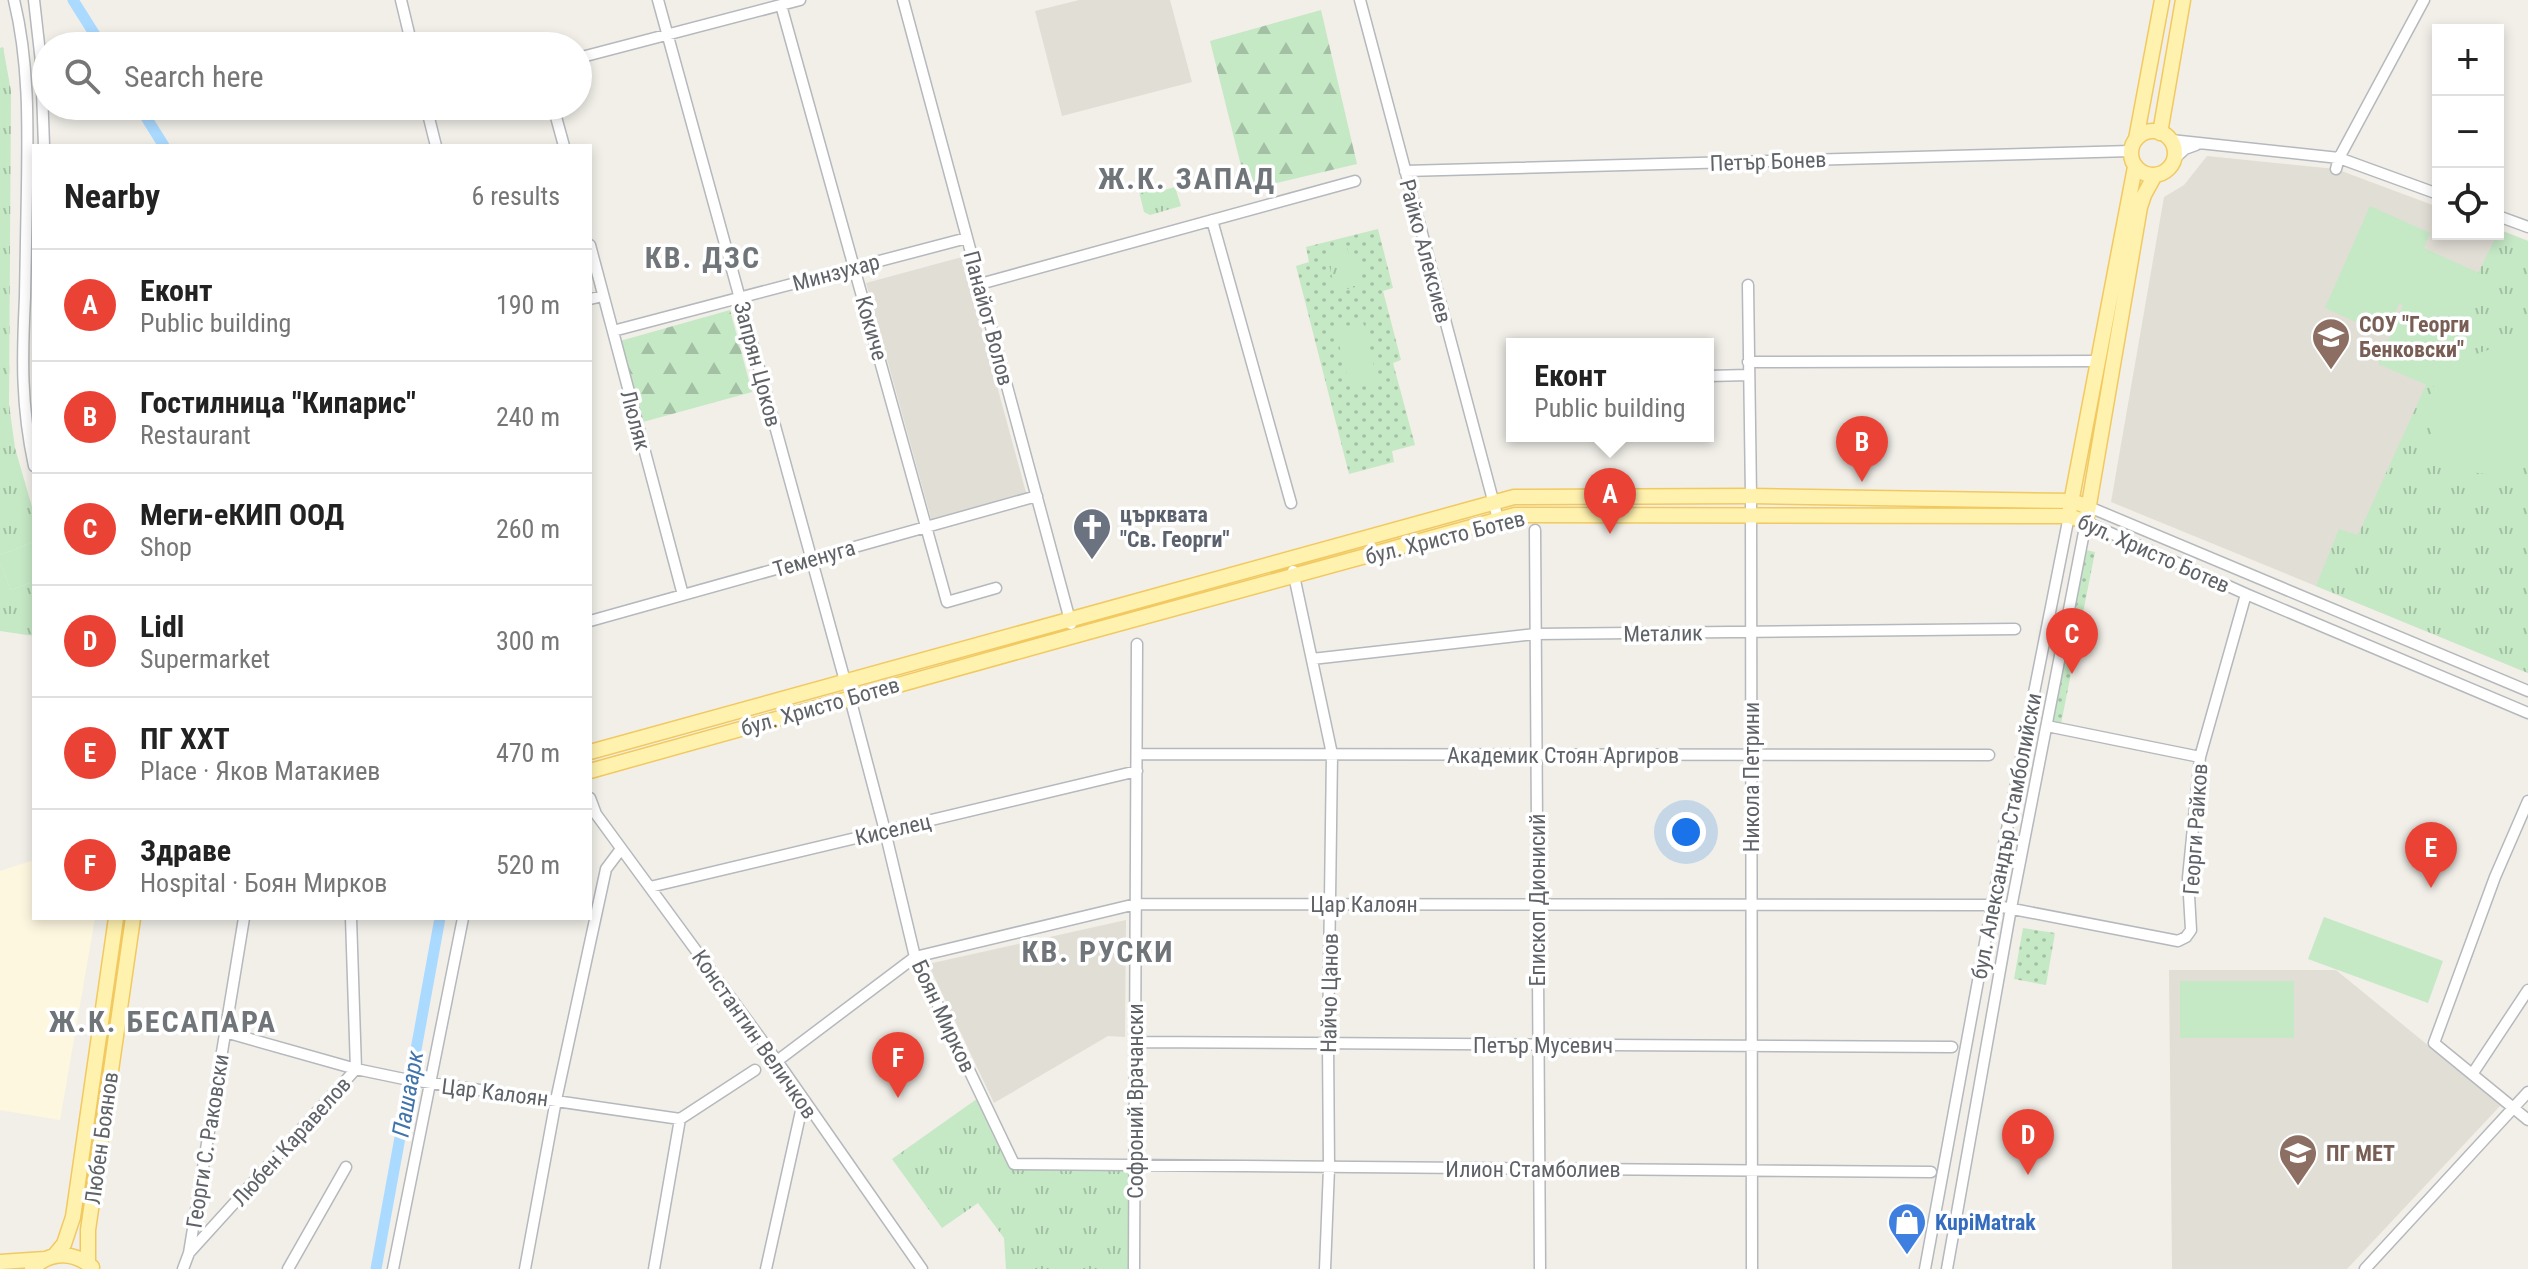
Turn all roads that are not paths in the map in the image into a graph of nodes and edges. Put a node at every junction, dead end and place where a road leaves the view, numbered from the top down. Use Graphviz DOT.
graph roads {
  1 [pos="14,0"];
  2 [pos="34,0"];
  3 [pos="401,0"];
  4 [pos="658,0"];
  5 [pos="800,0"];
  6 [pos="903,0"];
  7 [pos="1360,0"];
  8 [pos="2162,0"];
  9 [pos="2183,0"];
  10 [pos="2424,0"];
  11 [pos="781,5"];
  12 [pos="38,32"];
  13 [pos="409,32"];
  14 [pos="668,35"];
  15 [pos="592,54"];
  16 [pos="43,120"];
  17 [pos="430,120"];
  18 [pos="557,120"];
  19 [pos="2165,136"];
  20 [pos="44,144"];
  21 [pos="436,144"];
  22 [pos="563,144"];
  23 [pos="2198,144"];
  24 [pos="2133,145"];
  25 [pos="2174,159"];
  26 [pos="2338,164"];
  27 [pos="2135,167"];
  28 [pos="1405,171"];
  29 [pos="2155,175"];
  30 [pos="1355,181"];
  31 [pos="2432,192"];
  32 [pos="2504,218"];
  33 [pos="1212,220"];
  34 [pos="2528,227"];
  35 [pos="967,238"];
  36 [pos="592,253"];
  37 [pos="855,267"];
  38 [pos="980,284"];
  39 [pos="1748,285"];
  40 [pos="29,296"];
  41 [pos="603,296"];
  42 [pos="740,298"];
  43 [pos="592,299"];
  44 [pos="613,331"];
  45 [pos="2097,361"];
  46 [pos="1748,362"];
  47 [pos="1748,375"];
  48 [pos="1714,376"];
  49 [pos="32,455"];
  50 [pos="1037,496"];
  51 [pos="1751,496"];
  52 [pos="1493,501"];
  53 [pos="1291,503"];
  54 [pos="2089,507"];
  55 [pos="2070,508"];
  56 [pos="1751,516"];
  57 [pos="1498,519"];
  58 [pos="2086,522"];
  59 [pos="927,526"];
  60 [pos="1535,530"];
  61 [pos="1290,558"];
  62 [pos="811,559"];
  63 [pos="1294,576"];
  64 [pos="996,588"];
  65 [pos="2246,594"];
  66 [pos="683,595"];
  67 [pos="1071,619"];
  68 [pos="592,620"];
  69 [pos="2015,629"];
  70 [pos="1750,631"];
  71 [pos="1535,634"];
  72 [pos="1074,636"];
  73 [pos="1137,644"];
  74 [pos="1312,659"];
  75 [pos="845,681"];
  76 [pos="2528,691"];
  77 [pos="850,698"];
  78 [pos="2528,713"];
  79 [pos="2047,726"];
  80 [pos="592,751"];
  81 [pos="1137,754"];
  82 [pos="1332,754"];
  83 [pos="1536,754"];
  84 [pos="1751,755"];
  85 [pos="1989,755"];
  86 [pos="2200,757"];
  87 [pos="592,770"];
  88 [pos="1137,771"];
  89 [pos="2528,801"];
  90 [pos="592,803"];
  91 [pos="885,831"];
  92 [pos="621,849"];
  93 [pos="650,887"];
  94 [pos="595,900"];
  95 [pos="1136,904"];
  96 [pos="1330,904"];
  97 [pos="1537,905"];
  98 [pos="1751,905"];
  99 [pos="1992,905"];
  100 [pos="2011,908"];
  101 [pos="116,920"];
  102 [pos="133,920"];
  103 [pos="244,920"];
  104 [pos="351,920"];
  105 [pos="463,920"];
  106 [pos="591,920"];
  107 [pos="915,957"];
  108 [pos="2528,990"];
  109 [pos="225,1032"];
  110 [pos="1135,1042"];
  111 [pos="1328,1043"];
  112 [pos="1539,1045"];
  113 [pos="1752,1046"];
  114 [pos="1952,1047"];
  115 [pos="777,1061"];
  116 [pos="356,1069"];
  117 [pos="755,1070"];
  118 [pos="2473,1073"];
  119 [pos="429,1084"];
  120 [pos="2528,1092"];
  121 [pos="556,1100"];
  122 [pos="803,1102"];
  123 [pos="2514,1107"];
  124 [pos="680,1119"];
  125 [pos="2528,1120"];
  126 [pos="346,1167"];
  127 [pos="1134,1167"];
  128 [pos="1329,1168"];
  129 [pos="1539,1170"];
  130 [pos="1752,1171"];
  131 [pos="1931,1172"];
  132 [pos="189,1253"];
  133 [pos="50,1257"];
  134 [pos="0,1262"];
  135 [pos="91,1266"];
  136 [pos="32,1269"];
  137 [pos="183,1269"];
  138 [pos="288,1269"];
  139 [pos="393,1269"];
  140 [pos="525,1269"];
  141 [pos="654,1269"];
  142 [pos="766,1269"];
  143 [pos="922,1269"];
  144 [pos="1134,1269"];
  145 [pos="1325,1269"];
  146 [pos="1540,1269"];
  147 [pos="1752,1269"];
  148 [pos="1925,1269"];
  149 [pos="1947,1269"];
  150 [pos="2365,1269"];
  1 -- 40 [label="street"];
  2 -- 12 [label="street"];
  3 -- 13 [label="street"];
  4 -- 14 [label="street, Запрян Цоков"];
  5 -- 11 [label="street"];
  6 -- 35 [label="street, Панайот Волов"];
  7 -- 28 [label="street, Райко Алексиев"];
  8 -- 24 [label="main road"];
  9 -- 19 [label="main road"];
  10 -- 26 [label="street"];
  11 -- 14 [label="street"];
  11 -- 37 [label="street, Кокиче"];
  14 -- 15 [label="street"];
  14 -- 42 [label="street, Запрян Цоков"];
  16 -- 20 [label="street"];
  17 -- 21 [label="street"];
  18 -- 22 [label="street"];
  19 -- 23 [label="street"];
  19 -- 24 [label="main road"];
  19 -- 25 [label="main road"];
  23 -- 25 [label="street"];
  23 -- 26 [label="street"];
  24 -- 27 [label="main road"];
  24 -- 28 [label="street, Петър Бонев"];
  25 -- 29 [label="main road"];
  26 -- 31 [label="street"];
  27 -- 29 [label="main road"];
  27 -- 45 [label="main road, бул. Александър Стамболийски"];
  28 -- 52 [label="street, Райко Алексиев"];
  29 -- 54 [label="main road, бул. Александър Стамболийски"];
  30 -- 33 [label="street"];
  32 -- 34 [label="street"];
  33 -- 38 [label="street"];
  33 -- 53 [label="street"];
  35 -- 37 [label="street, Минзухар"];
  35 -- 38 [label="street, Панайот Волов"];
  36 -- 41 [label="street, Люляк"];
  37 -- 42 [label="street, Минзухар"];
  37 -- 59 [label="street, Кокиче"];
  38 -- 50 [label="street, Панайот Волов"];
  39 -- 46 [label="street, Никола Петрини"];
  40 -- 49 [label="street"];
  41 -- 43 [label="street"];
  41 -- 44 [label="street, Люляк"];
  42 -- 44 [label="street, Минзухар"];
  42 -- 62 [label="street, Запрян Цоков"];
  44 -- 66 [label="street, Люляк"];
  45 -- 46 [label="street"];
  45 -- 55 [label="main road, бул. Александър Стамболийски"];
  46 -- 47 [label="street, Никола Петрини"];
  47 -- 48 [label="street"];
  47 -- 51 [label="street, Никола Петрини"];
  50 -- 59 [label="street, Теменуга"];
  50 -- 67 [label="street, Панайот Волов"];
  51 -- 52 [label="main road, бул. Христо Ботев"];
  51 -- 55 [label="main road, бул. Христо Ботев"];
  51 -- 56 [label="street, Никола Петрини"];
  52 -- 57 [label="street, Райко Алексиев"];
  52 -- 61 [label="main road, бул. Христо Ботев"];
  54 -- 55 [label="main road, бул. Христо Ботев"];
  54 -- 58 [label="main road, бул. Александър Стамболийски"];
  54 -- 76 [label="street, бул. Христо Ботев"];
  55 -- 56 [label="main road, бул. Христо Ботев"];
  55 -- 58 [label="main road, бул. Христо Ботев"];
  55 -- 99 [label="street, бул. Александър Стамболийски"];
  56 -- 57 [label="main road, бул. Христо Ботев"];
  56 -- 70 [label="street, Никола Петрини"];
  57 -- 63 [label="main road, бул. Христо Ботев"];
  58 -- 65 [label="street, бул. Христо Ботев"];
  58 -- 79 [label="street, бул. Александър Стамболийски"];
  59 -- 62 [label="street, Теменуга"];
  59 -- 64 [label="street, Кокиче"];
  60 -- 71 [label="street, Епископ Дионисий"];
  61 -- 63 [label="street, Найчо Цанов"];
  61 -- 67 [label="main road, бул. Христо Ботев"];
  62 -- 66 [label="street, Теменуга"];
  62 -- 75 [label="street, Запрян Цоков"];
  63 -- 72 [label="main road, бул. Христо Ботев"];
  63 -- 74 [label="street, Найчо Цанов"];
  65 -- 78 [label="street, бул. Христо Ботев"];
  65 -- 86 [label="street, Георги Райков"];
  66 -- 68 [label="street, Теменуга"];
  67 -- 72 [label="street, Панайот Волов"];
  67 -- 75 [label="main road, бул. Христо Ботев"];
  69 -- 70 [label="street, Металик"];
  70 -- 71 [label="street, Металик"];
  70 -- 84 [label="street, Никола Петрини"];
  71 -- 74 [label="street, Металик"];
  71 -- 83 [label="street, Епископ Дионисий"];
  72 -- 77 [label="main road, бул. Христо Ботев"];
  73 -- 81 [label="street, Софроний Врачански"];
  74 -- 82 [label="street, Найчо Цанов"];
  75 -- 80 [label="main road, бул. Христо Ботев"];
  77 -- 87 [label="main road, бул. Христо Ботев"];
  77 -- 91 [label="street, Боян Мирков"];
  79 -- 86 [label="street"];
  79 -- 100 [label="street, бул. Александър Стамболийски"];
  81 -- 82 [label="street, Академик Стоян Аргиров"];
  81 -- 88 [label="street, Софроний Врачански"];
  82 -- 83 [label="street, Академик Стоян Аргиров"];
  82 -- 96 [label="street, Найчо Цанов"];
  83 -- 84 [label="street, Академик Стоян Аргиров"];
  83 -- 97 [label="street, Епископ Дионисий"];
  84 -- 85 [label="street, Академик Стоян Аргиров"];
  84 -- 98 [label="street, Никола Петрини"];
  86 -- 100 [label="street, Георги Райков"];
  88 -- 91 [label="street, Киселец"];
  88 -- 95 [label="street, Софроний Врачански"];
  89 -- 118 [label="street"];
  90 -- 92 [label="street, Константин Величков"];
  91 -- 93 [label="street, Киселец"];
  91 -- 107 [label="street, Боян Мирков"];
  92 -- 93 [label="street, Константин Величков"];
  92 -- 94 [label="street"];
  93 -- 115 [label="street, Константин Величков"];
  95 -- 96 [label="street, Цар Калоян"];
  95 -- 107 [label="street, Цар Калоян"];
  95 -- 110 [label="street, Софроний Врачански"];
  96 -- 97 [label="street, Цар Калоян"];
  96 -- 111 [label="street, Найчо Цанов"];
  97 -- 98 [label="street, Цар Калоян"];
  97 -- 112 [label="street, Епископ Дионисий"];
  98 -- 99 [label="street, Цар Калоян"];
  98 -- 113 [label="street, Никола Петрини"];
  99 -- 100 [label="street, Цар Калоян"];
  99 -- 148 [label="street, бул. Александър Стамболийски"];
  100 -- 149 [label="street, бул. Александър Стамболийски"];
  101 -- 133 [label="main road, Любен Боянов"];
  102 -- 135 [label="main road, Любен Боянов"];
  103 -- 109 [label="street, Георги С. Раковски"];
  104 -- 116 [label="street, Любен Каравелов"];
  105 -- 119 [label="street"];
  106 -- 121 [label="street"];
  107 -- 115 [label="street, Цар Калоян"];
  107 -- 127 [label="street, Боян Мирков"];
  108 -- 118 [label="street"];
  109 -- 116 [label="street, Цар Калоян"];
  109 -- 132 [label="street, Георги С. Раковски"];
  110 -- 111 [label="street, Петър Мусевич"];
  110 -- 127 [label="street, Софроний Врачански"];
  111 -- 112 [label="street, Петър Мусевич"];
  111 -- 128 [label="street, Найчо Цанов"];
  112 -- 113 [label="street, Петър Мусевич"];
  112 -- 129 [label="street, Епископ Дионисий"];
  113 -- 114 [label="street, Петър Мусевич"];
  113 -- 130 [label="street, Никола Петрини"];
  115 -- 122 [label="street, Константин Величков"];
  116 -- 119 [label="street, Цар Калоян"];
  116 -- 132 [label="street, Любен Каравелов"];
  117 -- 124 [label="street"];
  118 -- 123 [label="street"];
  119 -- 121 [label="street, Цар Калоян"];
  119 -- 139 [label="street"];
  120 -- 123 [label="street"];
  121 -- 124 [label="street, Цар Калоян"];
  121 -- 140 [label="street"];
  122 -- 142 [label="street"];
  122 -- 143 [label="street, Константин Величков"];
  123 -- 125 [label="street"];
  123 -- 150 [label="street"];
  124 -- 141 [label="street"];
  126 -- 138 [label="street"];
  127 -- 128 [label="street, Илион Стамболиев"];
  127 -- 144 [label="street, Софроний Врачански"];
  128 -- 129 [label="street, Илион Стамболиев"];
  128 -- 145 [label="street, Найчо Цанов"];
  129 -- 130 [label="street, Илион Стамболиев"];
  129 -- 146 [label="street, Епископ Дионисий"];
  130 -- 131 [label="street, Илион Стамболиев"];
  130 -- 147 [label="street, Никола Петрини"];
  132 -- 137 [label="street, Георги С. Раковски"];
  133 -- 134 [label="main road"];
  133 -- 135 [label="main road"];
  133 -- 136 [label="main road"];
}
